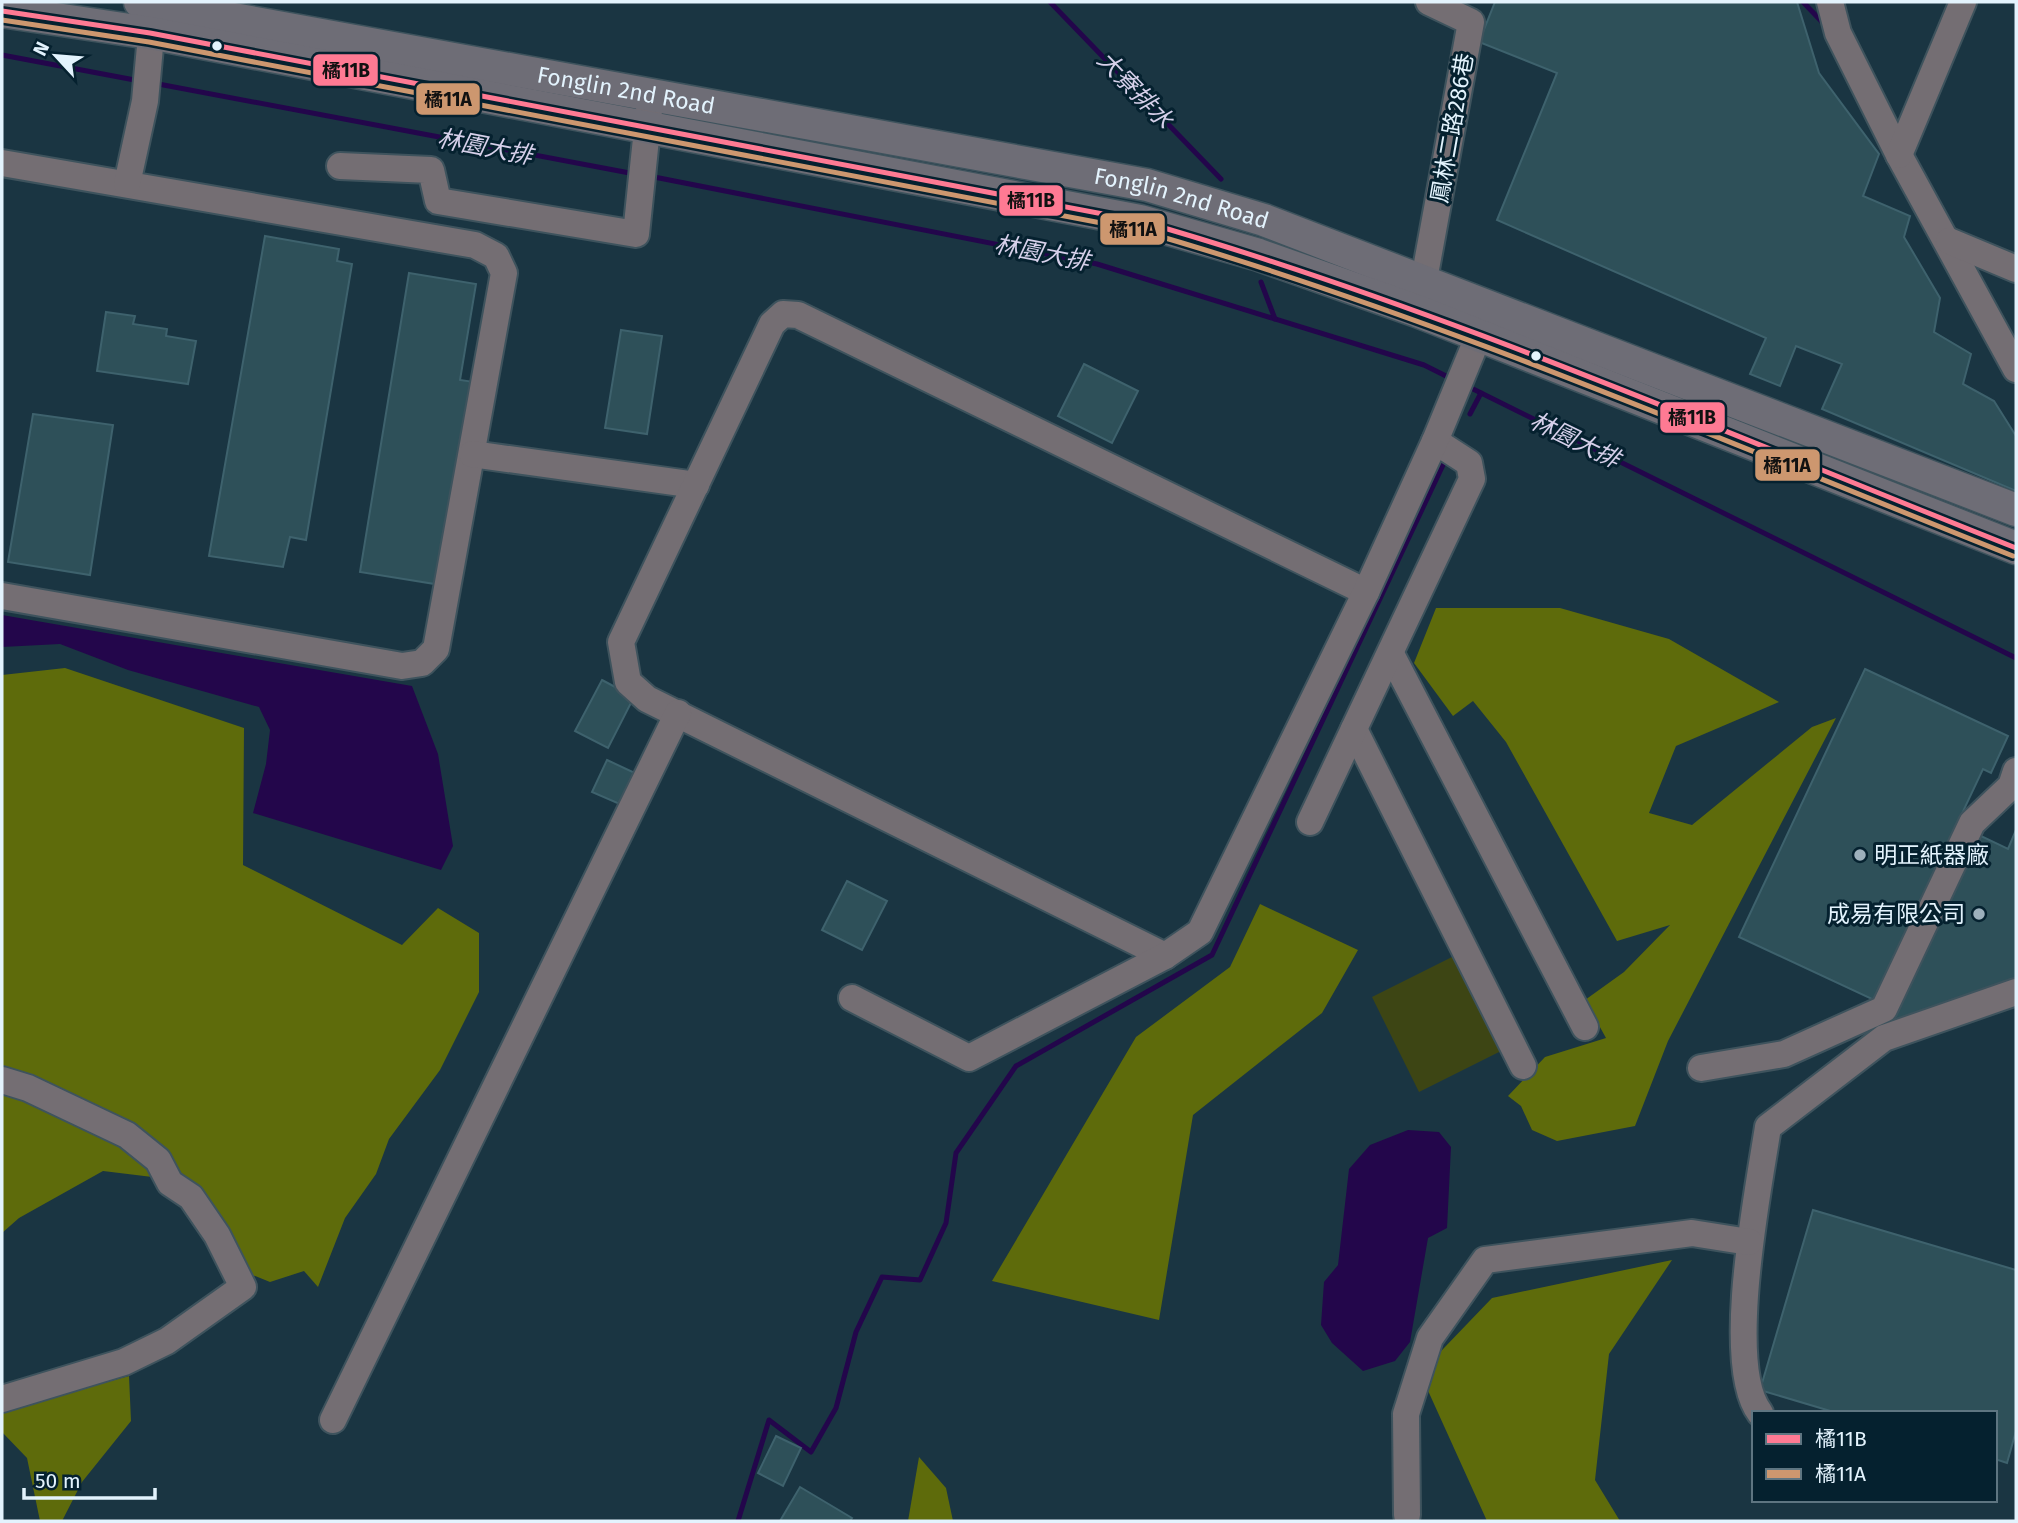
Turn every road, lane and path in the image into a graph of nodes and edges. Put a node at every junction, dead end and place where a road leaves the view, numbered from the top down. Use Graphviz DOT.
graph roads {
  1 [pos="1429,2"];
  2 [pos="1830,2"];
  3 [pos="1963,2"];
  4 [pos="150,10"];
  5 [pos="2,11"];
  6 [pos="1475,12"];
  7 [pos="649,94"];
  8 [pos="646,138"];
  9 [pos="1899,155"];
  10 [pos="2,163"];
  11 [pos="340,166"];
  12 [pos="127,184"];
  13 [pos="1949,241"];
  14 [pos="2016,269"];
  15 [pos="1424,280"];
  16 [pos="1491,306"];
  17 [pos="1475,342"];
  18 [pos="2016,369"];
  19 [pos="1435,441"];
  20 [pos="472,454"];
  21 [pos="696,485"];
  22 [pos="2016,510"];
  23 [pos="2016,548"];
  24 [pos="1366,592"];
  25 [pos="2,596"];
  26 [pos="1391,654"];
  27 [pos="678,713"];
  28 [pos="1354,729"];
  29 [pos="2016,771"];
  30 [pos="1310,822"];
  31 [pos="1165,956"];
  32 [pos="2016,992"];
  33 [pos="852,998"];
  34 [pos="1585,1027"];
  35 [pos="1523,1066"];
  36 [pos="1701,1068"];
  37 [pos="2,1080"];
  38 [pos="1749,1242"];
  39 [pos="2,1399"];
  40 [pos="1759,1411"];
  41 [pos="333,1419"];
  42 [pos="1407,1516"];
  1 -- 6 [label="street, 鳳林二路286巷"];
  2 -- 9 [label="street"];
  3 -- 9 [label="street"];
  4 -- 5 [label="main road, Fonglin 2nd Road"];
  4 -- 7 [label="main road, Fonglin 2nd Road"];
  4 -- 8 [label="main road, Fonglin 2nd Road"];
  4 -- 12 [label="street"];
  6 -- 15 [label="street, 鳳林二路286巷"];
  7 -- 8 [label="street"];
  7 -- 15 [label="main road, Fonglin 2nd Road"];
  8 -- 11 [label="street"];
  8 -- 17 [label="main road, Fonglin 2nd Road"];
  9 -- 13 [label="street"];
  10 -- 12 [label="street"];
  12 -- 20 [label="street"];
  13 -- 14 [label="street"];
  13 -- 18 [label="street"];
  15 -- 16 [label="main road, Fonglin 2nd Road"];
  16 -- 17 [label="street"];
  16 -- 22 [label="main road, Fonglin 2nd Road"];
  17 -- 19 [label="street"];
  17 -- 23 [label="main road, Fonglin 2nd Road"];
  19 -- 24 [label="street"];
  19 -- 26 [label="street"];
  20 -- 21 [label="street"];
  20 -- 25 [label="street"];
  21 -- 24 [label="street"];
  21 -- 27 [label="street"];
  24 -- 31 [label="street"];
  26 -- 28 [label="street"];
  26 -- 34 [label="street"];
  27 -- 31 [label="street"];
  27 -- 41 [label="street"];
  28 -- 30 [label="street"];
  28 -- 35 [label="street"];
  29 -- 36 [label="street"];
  31 -- 33 [label="street"];
  32 -- 38 [label="street"];
  37 -- 39 [label="street"];
  38 -- 40 [label="street"];
  38 -- 42 [label="street"];
}
